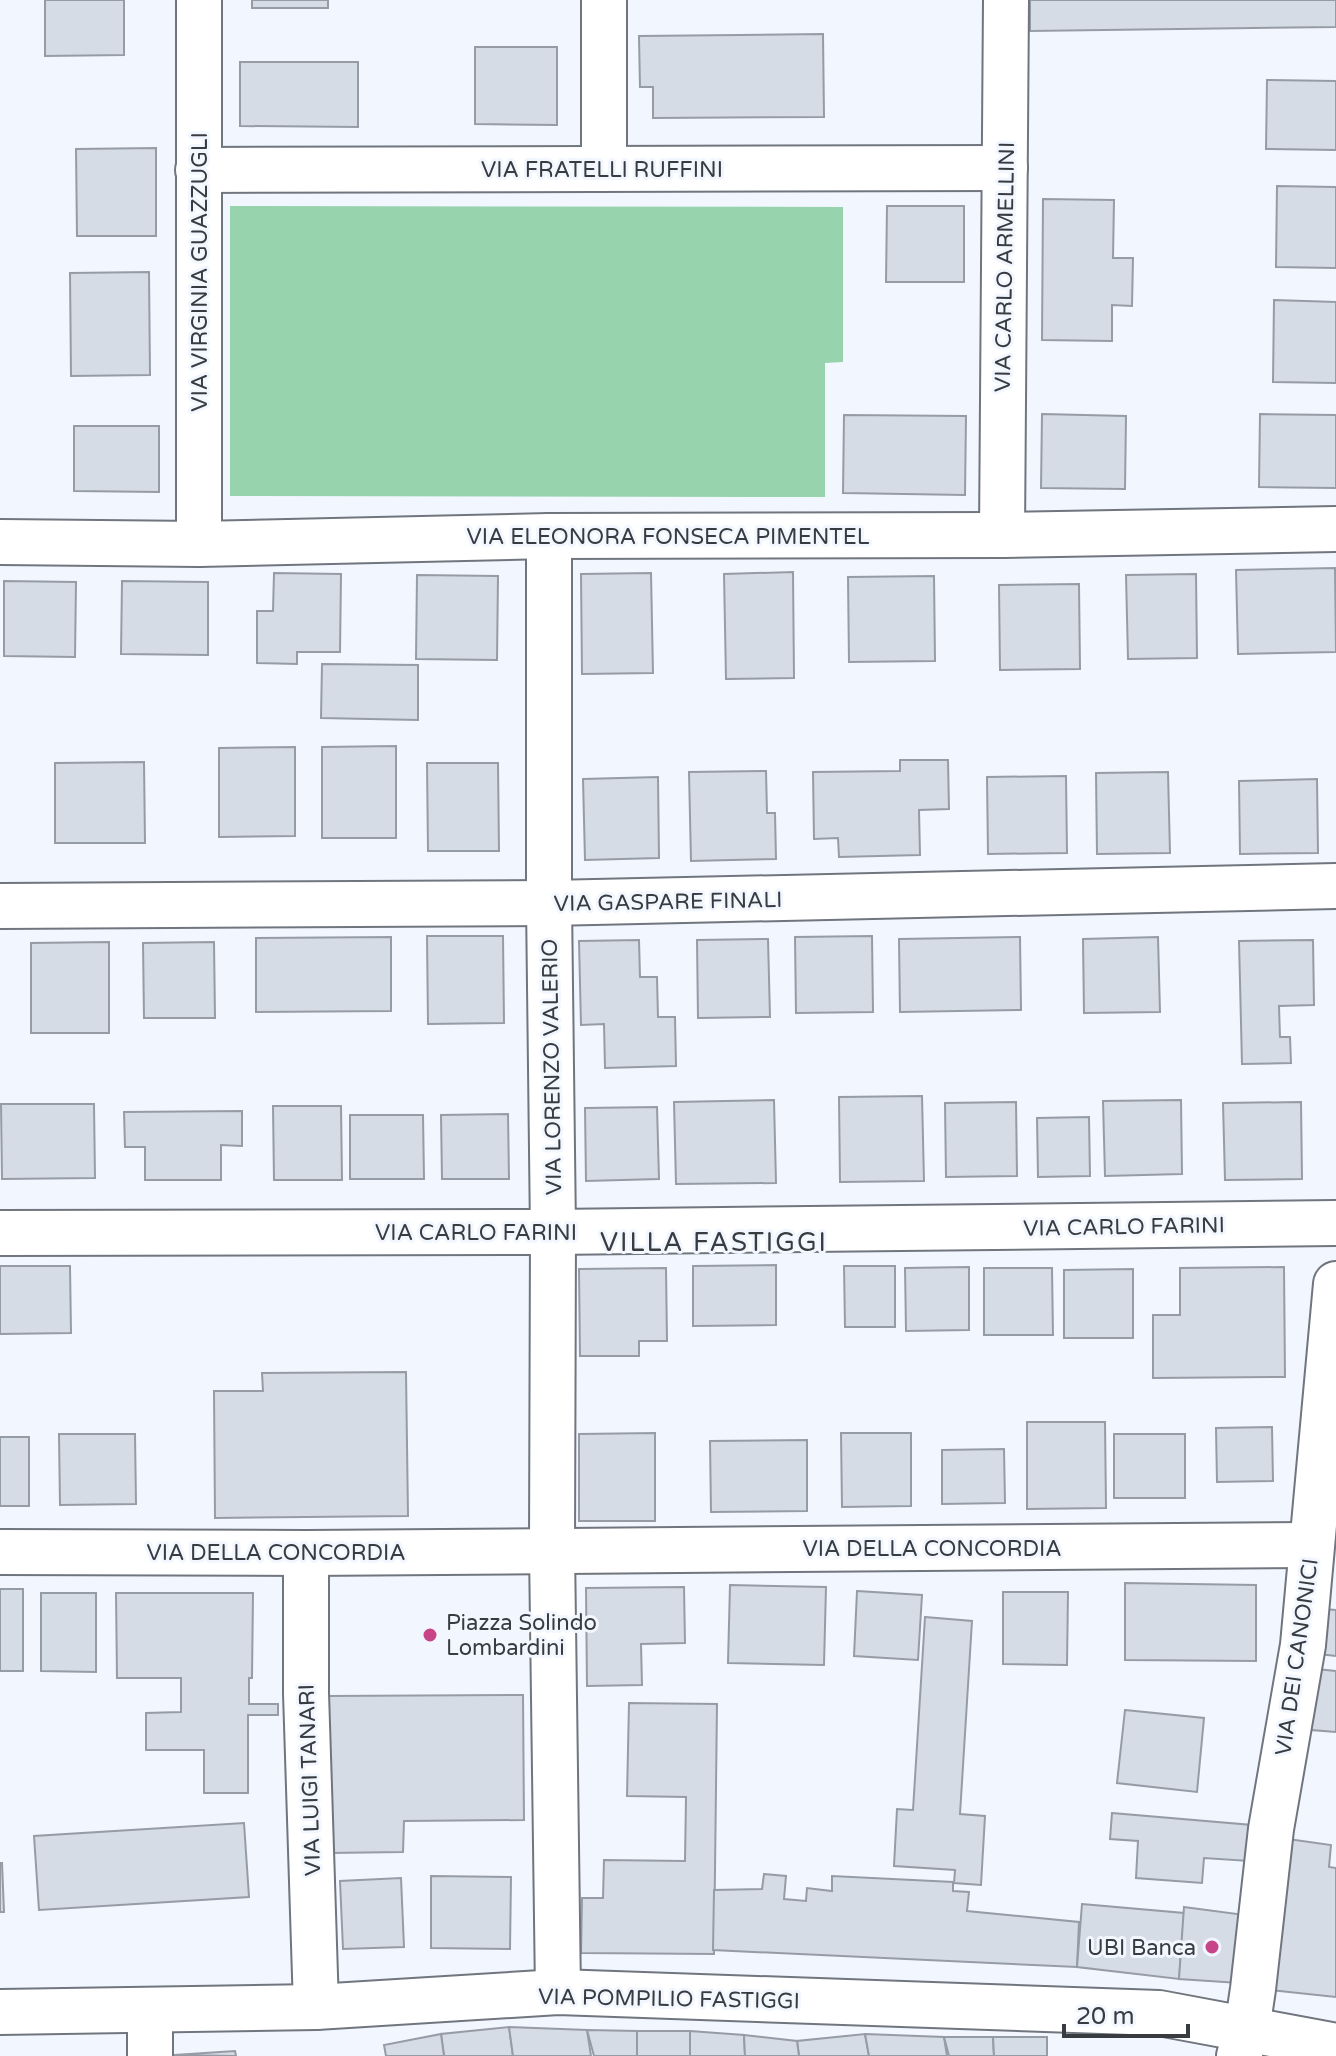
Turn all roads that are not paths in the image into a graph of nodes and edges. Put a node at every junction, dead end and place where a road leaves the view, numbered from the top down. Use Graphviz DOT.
graph roads {
  1 [pos="199,0"];
  2 [pos="604,0"];
  3 [pos="1006,0"];
  4 [pos="1005,168"];
  5 [pos="604,169"];
  6 [pos="198,170"];
  7 [pos="1336,529"];
  8 [pos="1002,535"];
  9 [pos="549,536"];
  10 [pos="0,542"];
  11 [pos="199,544"];
  12 [pos="1336,886"];
  13 [pos="549,903"];
  14 [pos="0,906"];
  15 [pos="1336,1223"];
  16 [pos="553,1232"];
  17 [pos="0,1233"];
  18 [pos="1335,1305"];
  19 [pos="1311,1545"];
  20 [pos="552,1550"];
  21 [pos="0,1552"];
  22 [pos="306,1553"];
  23 [pos="558,1992"];
  24 [pos="316,2007"];
  25 [pos="150,2011"];
  26 [pos="0,2012"];
  27 [pos="1243,2043"];
  28 [pos="1336,2046"];
  29 [pos="150,2056"];
  1 -- 6 [label="street, VIA VIRGINIA GUAZZUGLI"];
  2 -- 5 [label="street"];
  3 -- 4 [label="street, VIA CARLO ARMELLINI"];
  4 -- 5 [label="street, VIA FRATELLI RUFFINI"];
  4 -- 8 [label="street, VIA CARLO ARMELLINI"];
  5 -- 6 [label="street, VIA FRATELLI RUFFINI"];
  6 -- 11 [label="street, VIA VIRGINIA GUAZZUGLI"];
  7 -- 8 [label="street, VIA ELEONORA FONSECA PIMENTEL"];
  8 -- 9 [label="street, VIA ELEONORA FONSECA PIMENTEL"];
  9 -- 11 [label="street, VIA ELEONORA FONSECA PIMENTEL"];
  9 -- 13 [label="street, VIA LORENZO VALERIO"];
  10 -- 11 [label="street, VIA ELEONORA FONSECA PIMENTEL"];
  12 -- 13 [label="street, VIA GASPARE FINALI"];
  13 -- 14 [label="street, VIA GASPARE FINALI"];
  13 -- 16 [label="street, VIA LORENZO VALERIO"];
  15 -- 16 [label="street, VIA CARLO FARINI"];
  16 -- 17 [label="street, VIA CARLO FARINI"];
  16 -- 20 [label="street, VIA LORENZO VALERIO"];
  18 -- 19 [label="street, VIA DEI CANONICI"];
  19 -- 20 [label="street, VIA DELLA CONCORDIA"];
  19 -- 27 [label="street, VIA DEI CANONICI"];
  20 -- 22 [label="street, VIA DELLA CONCORDIA"];
  20 -- 23 [label="street"];
  21 -- 22 [label="street, VIA DELLA CONCORDIA"];
  22 -- 24 [label="street, VIA LUIGI TANARI"];
  23 -- 24 [label="street, VIA POMPILIO FASTIGGI"];
  23 -- 27 [label="street, VIA POMPILIO FASTIGGI"];
  24 -- 25 [label="street, VIA POMPILIO FASTIGGI"];
  25 -- 26 [label="street, VIA POMPILIO FASTIGGI"];
  25 -- 29 [label="street"];
  27 -- 28 [label="street, VIA POMPILIO FASTIGGI"];
}
